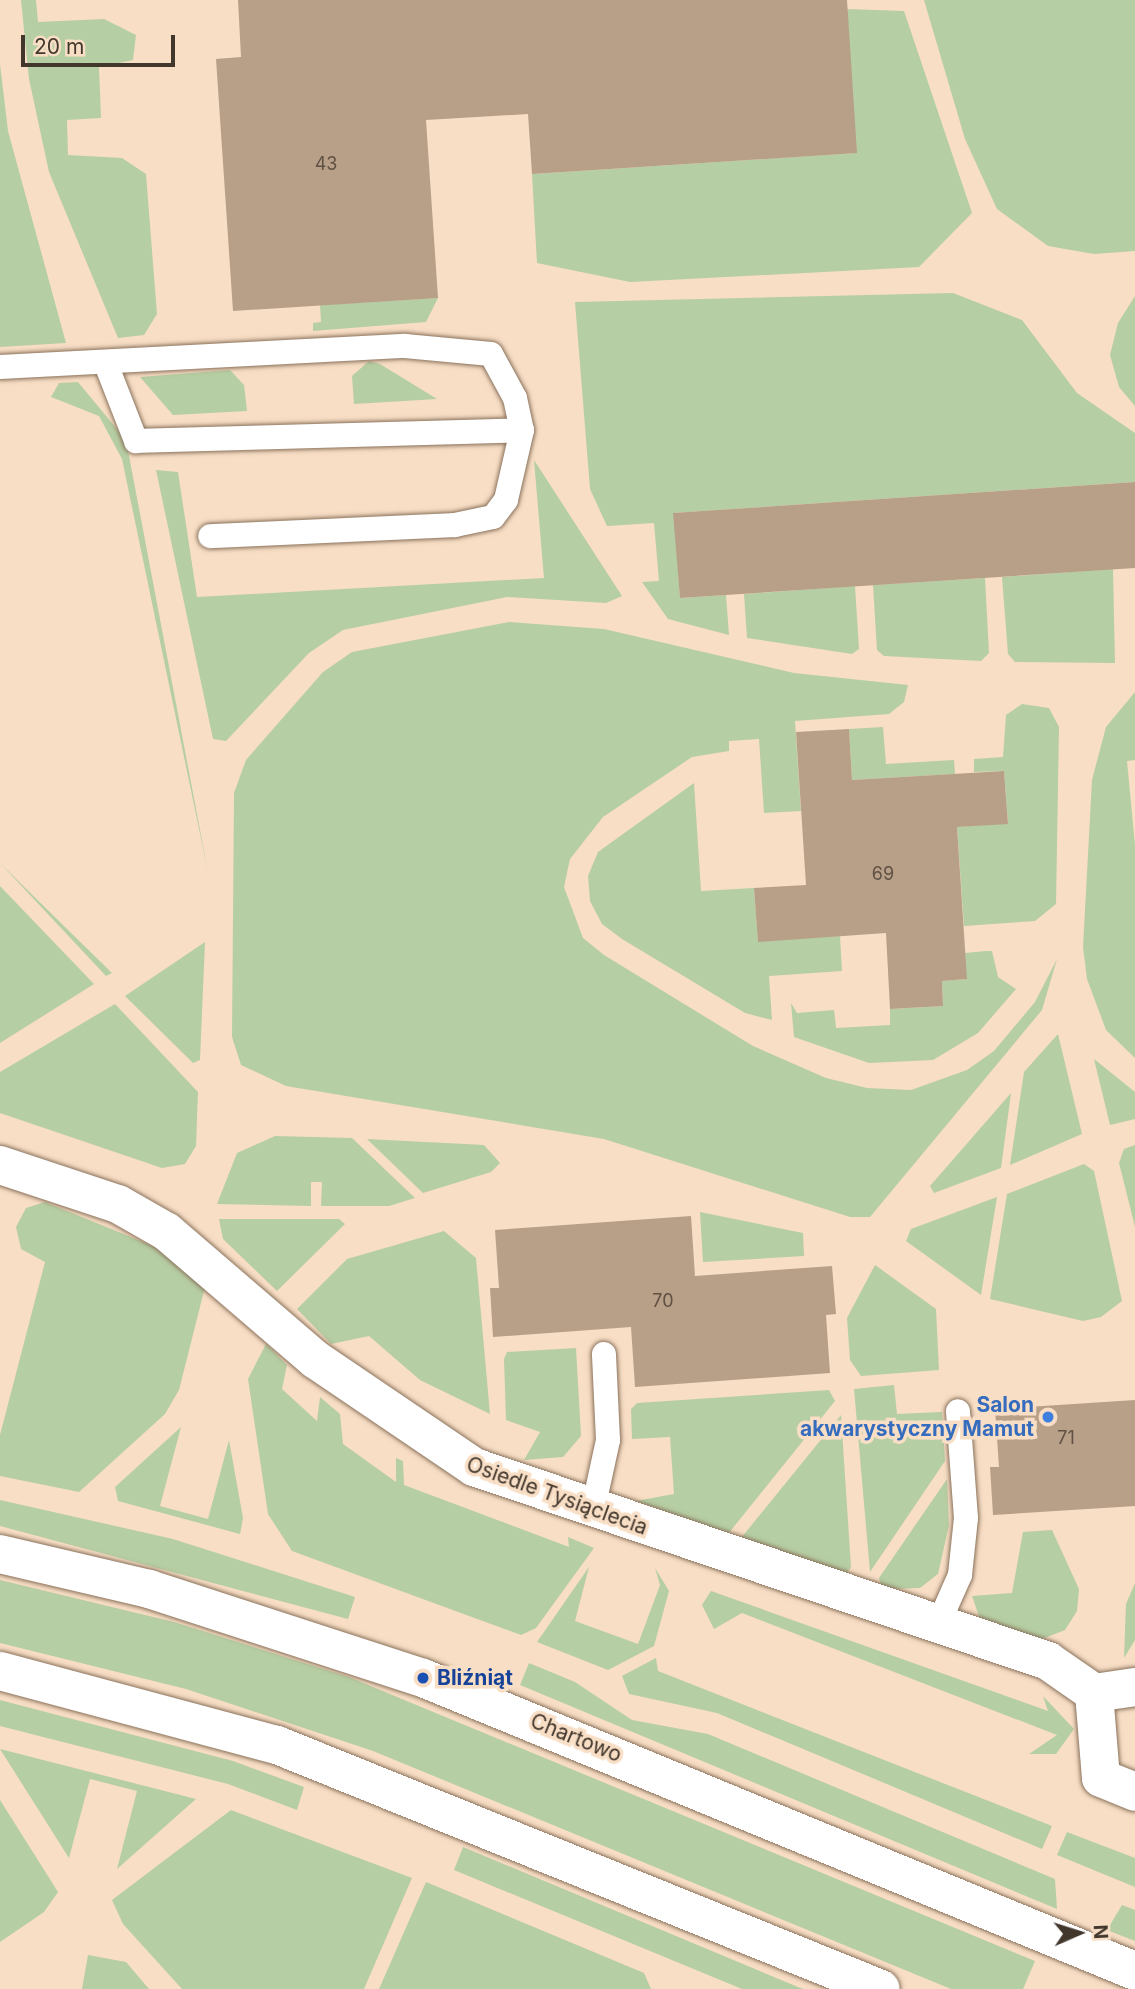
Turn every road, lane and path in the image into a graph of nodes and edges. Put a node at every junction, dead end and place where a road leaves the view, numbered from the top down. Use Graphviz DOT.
graph roads {
  1 [pos="106,364"];
  2 [pos="0,367"];
  3 [pos="522,430"];
  4 [pos="211,536"];
  5 [pos="0,1165"];
  6 [pos="604,1354"];
  7 [pos="958,1411"];
  8 [pos="593,1509"];
  9 [pos="0,1554"];
  10 [pos="937,1628"];
  11 [pos="0,1671"];
  12 [pos="1135,1688"];
  13 [pos="1094,1693"];
  14 [pos="1135,1792"];
  15 [pos="1135,1971"];
  16 [pos="881,1989"];
  1 -- 2 [label="lane"];
  1 -- 3 [label="lane"];
  1 -- 3 [label="lane"];
  3 -- 4 [label="lane"];
  5 -- 8 [label="street, Osiedle Tysiąclecia"];
  6 -- 8 [label="lane"];
  7 -- 10 [label="lane"];
  8 -- 10 [label="street, Osiedle Tysiąclecia"];
  9 -- 15 [label="street, Chartowo"];
  10 -- 13 [label="street, Osiedle Tysiąclecia"];
  11 -- 16 [label="street"];
  12 -- 13 [label="street"];
  13 -- 14 [label="street"];
}
